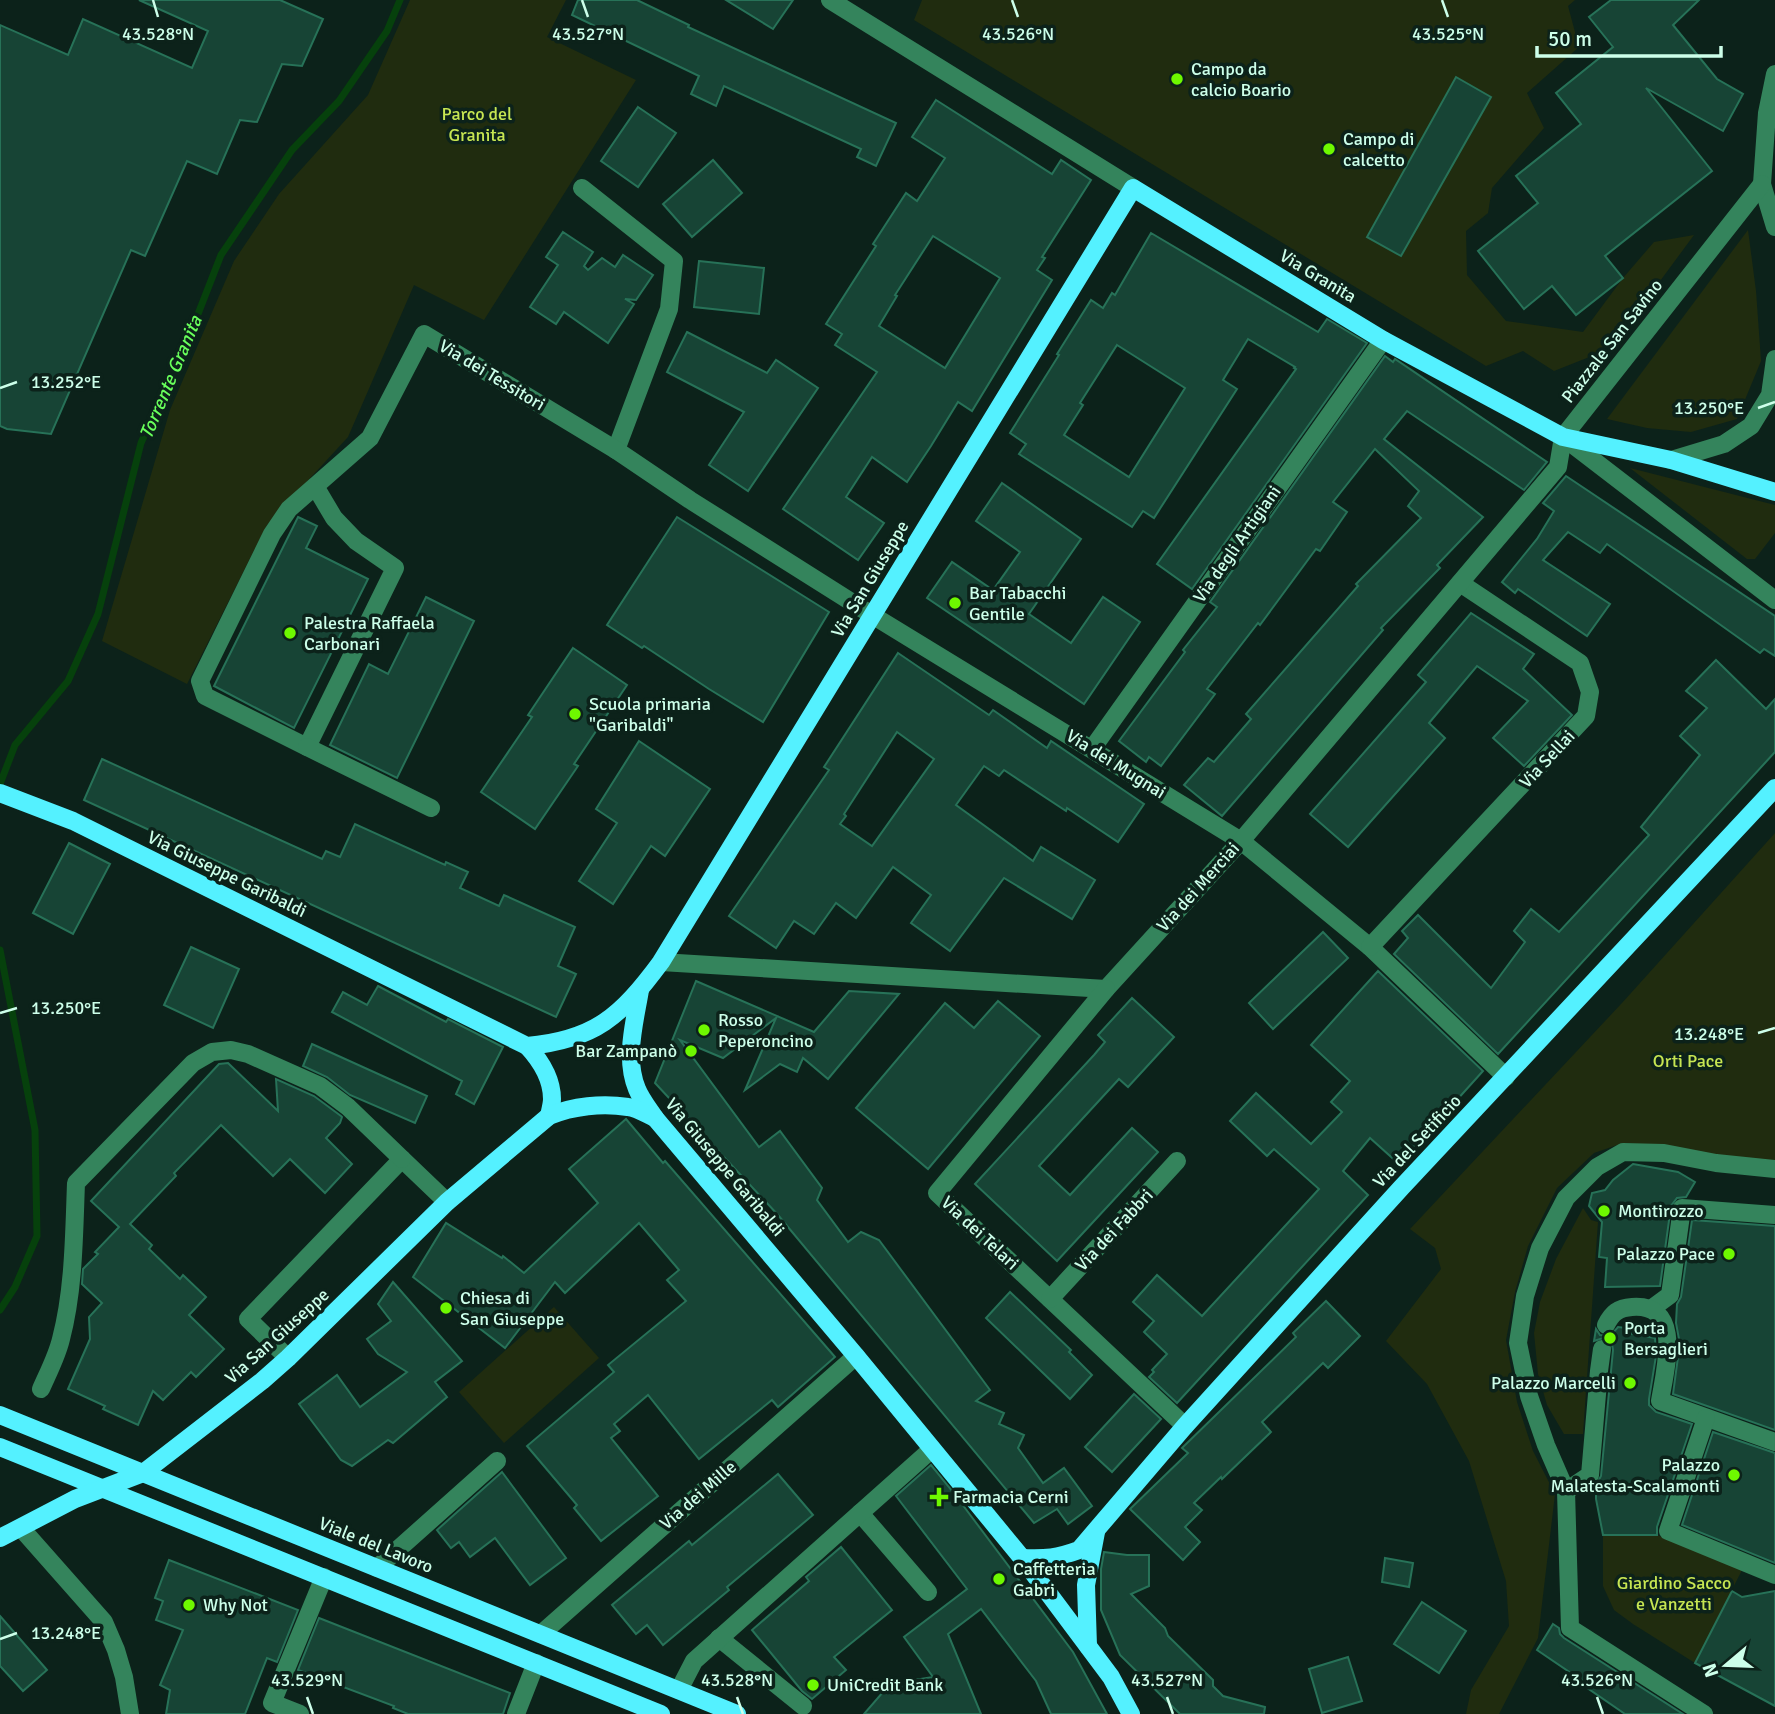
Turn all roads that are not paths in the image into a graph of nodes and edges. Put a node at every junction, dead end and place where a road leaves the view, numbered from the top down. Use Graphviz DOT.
graph roads {
  1 [pos="830,0"];
  2 [pos="1775,74"];
  3 [pos="1762,184"];
  4 [pos="582,188"];
  5 [pos="1133,188"];
  6 [pos="1775,227"];
  7 [pos="1383,340"];
  8 [pos="1775,359"];
  9 [pos="1563,437"];
  10 [pos="616,450"];
  11 [pos="1671,460"];
  12 [pos="316,486"];
  13 [pos="1775,492"];
  14 [pos="690,500"];
  15 [pos="1460,583"];
  16 [pos="1775,600"];
  17 [pos="872,615"];
  18 [pos="307,747"];
  19 [pos="1092,749"];
  20 [pos="1775,788"];
  21 [pos="0,793"];
  22 [pos="431,808"];
  23 [pos="1241,841"];
  24 [pos="1370,947"];
  25 [pos="661,962"];
  26 [pos="1106,989"];
  27 [pos="640,990"];
  28 [pos="527,1046"];
  29 [pos="1506,1077"];
  30 [pos="549,1116"];
  31 [pos="655,1118"];
  32 [pos="402,1159"];
  33 [pos="1177,1161"];
  34 [pos="1775,1169"];
  35 [pos="447,1202"];
  36 [pos="1775,1216"];
  37 [pos="1050,1299"];
  38 [pos="1651,1309"];
  39 [pos="1606,1325"];
  40 [pos="1602,1349"];
  41 [pos="856,1356"];
  42 [pos="288,1358"];
  43 [pos="41,1389"];
  44 [pos="0,1415"];
  45 [pos="1706,1418"];
  46 [pos="1185,1426"];
  47 [pos="1775,1442"];
  48 [pos="0,1447"];
  49 [pos="932,1449"];
  50 [pos="498,1461"];
  51 [pos="143,1473"];
  52 [pos="100,1488"];
  53 [pos="1566,1491"];
  54 [pos="860,1513"];
  55 [pos="21,1528"];
  56 [pos="1097,1528"];
  57 [pos="0,1538"];
  58 [pos="1023,1558"];
  59 [pos="377,1568"];
  60 [pos="1775,1575"];
  61 [pos="324,1577"];
  62 [pos="928,1592"];
  63 [pos="541,1634"];
  64 [pos="719,1638"];
  65 [pos="1088,1646"];
  66 [pos="536,1663"];
  67 [pos="679,1690"];
  68 [pos="803,1706"];
  69 [pos="270,1708"];
  70 [pos="130,1714"];
  71 [pos="300,1714"];
  72 [pos="516,1714"];
  73 [pos="661,1714"];
  74 [pos="737,1714"];
  75 [pos="1131,1714"];
  76 [pos="1704,1714"];
  1 -- 5 [label="street, Via Granita"];
  2 -- 3 [label="street"];
  3 -- 6 [label="street"];
  3 -- 9 [label="street, Piazzale San Savino"];
  4 -- 10 [label="street"];
  5 -- 7 [label="main road, Via Granita"];
  5 -- 17 [label="main road, Via San Giuseppe"];
  7 -- 9 [label="main road, Via Granita"];
  7 -- 19 [label="street, Via degli Artigiani"];
  8 -- 11 [label="street"];
  9 -- 11 [label="main road"];
  9 -- 15 [label="street, Via dei Merciai"];
  9 -- 16 [label="street, Via Granita"];
  10 -- 12 [label="street, Via dei Tessitori"];
  10 -- 14 [label="street, Via dei Tessitori"];
  11 -- 13 [label="main road"];
  12 -- 18 [label="street"];
  12 -- 18 [label="street, Via dei Tessitori"];
  14 -- 17 [label="street, Via dei Mugnai"];
  15 -- 23 [label="street, Via dei Merciai"];
  15 -- 24 [label="street, Via Sellai"];
  17 -- 19 [label="street, Via dei Mugnai"];
  17 -- 25 [label="main road, Via San Giuseppe"];
  18 -- 22 [label="street, Via dei Tessitori"];
  19 -- 23 [label="street, Via dei Mugnai"];
  20 -- 29 [label="main road, Via del Setificio"];
  21 -- 28 [label="main road, Via Giuseppe Garibaldi"];
  23 -- 24 [label="street, Via dei Mugnai"];
  23 -- 26 [label="street, Via dei Merciai"];
  24 -- 29 [label="street, Via dei Mugnai"];
  25 -- 26 [label="street"];
  25 -- 27 [label="main road, Via San Giuseppe"];
  26 -- 37 [label="street, Via dei Telari"];
  27 -- 28 [label="main road"];
  27 -- 31 [label="main road, Via Giuseppe Garibaldi"];
  28 -- 30 [label="main road"];
  29 -- 46 [label="main road, Via del Setificio"];
  30 -- 31 [label="main road, Via San Giuseppe"];
  30 -- 35 [label="main road, Via San Giuseppe"];
  31 -- 41 [label="main road, Via Giuseppe Garibaldi"];
  32 -- 35 [label="street"];
  32 -- 42 [label="street"];
  32 -- 43 [label="street"];
  33 -- 37 [label="street, Via dei Fabbri"];
  34 -- 53 [label="street"];
  35 -- 42 [label="main road, Via San Giuseppe"];
  36 -- 38 [label="street"];
  37 -- 46 [label="street, Via dei Telari"];
  38 -- 39 [label="street"];
  38 -- 45 [label="street"];
  40 -- 53 [label="street"];
  41 -- 49 [label="main road, Via Giuseppe Garibaldi"];
  41 -- 63 [label="street, Via dei Mille"];
  42 -- 51 [label="main road, Via San Giuseppe"];
  44 -- 51 [label="main road, Viale del Lavoro"];
  45 -- 47 [label="street"];
  45 -- 60 [label="street"];
  46 -- 56 [label="main road, Via del Setificio"];
  48 -- 52 [label="main road"];
  49 -- 54 [label="street"];
  49 -- 58 [label="main road, Via Giuseppe Garibaldi"];
  50 -- 59 [label="street"];
  51 -- 52 [label="main road, Via San Giuseppe"];
  51 -- 59 [label="main road, Viale del Lavoro"];
  52 -- 55 [label="main road, Via San Giuseppe"];
  52 -- 61 [label="main road"];
  53 -- 76 [label="street"];
  54 -- 62 [label="street"];
  54 -- 64 [label="street"];
  55 -- 57 [label="main road, Via San Giuseppe"];
  55 -- 70 [label="street"];
  56 -- 58 [label="main road, Via del Setificio"];
  56 -- 65 [label="main road, Via del Setificio"];
  58 -- 65 [label="main road, Via Giuseppe Garibaldi"];
  59 -- 63 [label="main road, Viale del Lavoro"];
  61 -- 66 [label="main road"];
  61 -- 69 [label="street"];
  63 -- 67 [label="main road, Viale del Lavoro"];
  64 -- 67 [label="street"];
  64 -- 68 [label="street"];
  65 -- 75 [label="main road, Via Giuseppe Garibaldi"];
  66 -- 72 [label="street"];
  66 -- 73 [label="main road"];
  67 -- 74 [label="main road, Viale del Lavoro"];
  69 -- 71 [label="street"];
}
